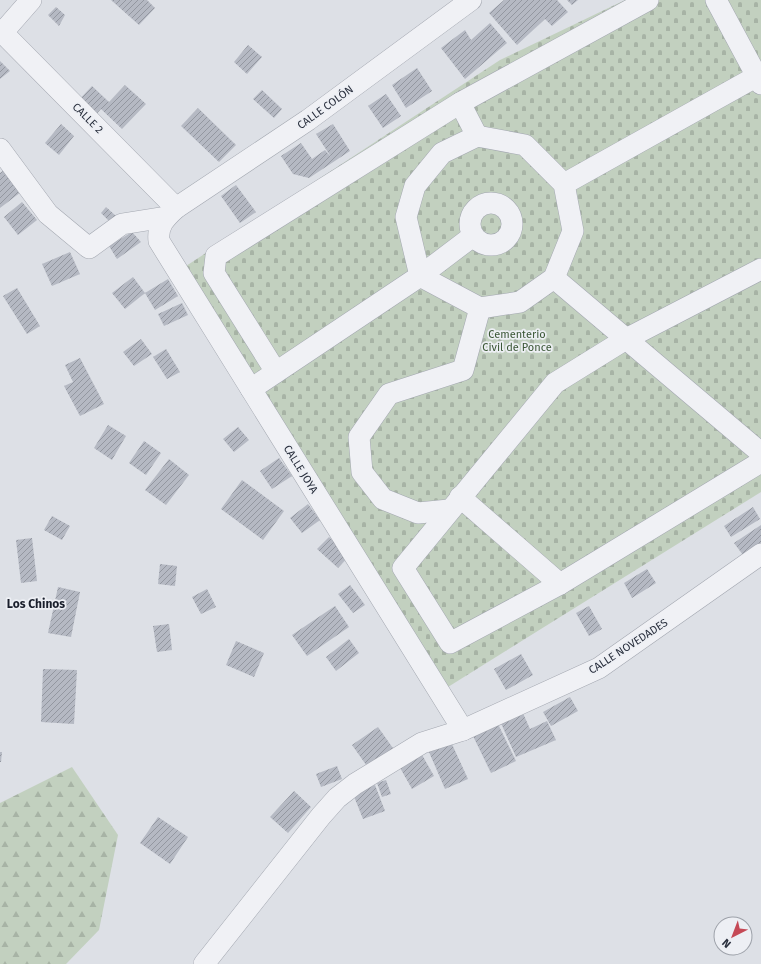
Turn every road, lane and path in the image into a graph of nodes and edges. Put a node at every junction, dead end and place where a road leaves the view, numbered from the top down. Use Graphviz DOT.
graph roads {
  1 [pos="31,0"];
  2 [pos="471,0"];
  3 [pos="648,0"];
  4 [pos="716,0"];
  5 [pos="1,31"];
  6 [pos="760,78"];
  7 [pos="460,103"];
  8 [pos="477,136"];
  9 [pos="0,150"];
  10 [pos="564,184"];
  11 [pos="171,213"];
  12 [pos="473,236"];
  13 [pos="761,269"];
  14 [pos="420,276"];
  15 [pos="554,278"];
  16 [pos="480,308"];
  17 [pos="626,339"];
  18 [pos="276,372"];
  19 [pos="251,389"];
  20 [pos="761,453"];
  21 [pos="761,462"];
  22 [pos="455,504"];
  23 [pos="761,554"];
  24 [pos="560,584"];
  25 [pos="463,730"];
  26 [pos="204,964"];
  1 -- 5 [label="street"];
  2 -- 11 [label="street, CALLE COLÓN"];
  3 -- 7 [label="street"];
  4 -- 6 [label="street"];
  5 -- 11 [label="street, CALLE 2"];
  6 -- 10 [label="street"];
  7 -- 8 [label="street"];
  7 -- 18 [label="street"];
  8 -- 10 [label="street"];
  8 -- 14 [label="street"];
  9 -- 11 [label="street"];
  10 -- 15 [label="street"];
  11 -- 19 [label="street, CALLE JOYA"];
  12 -- 14 [label="street"];
  13 -- 17 [label="street"];
  14 -- 16 [label="street"];
  14 -- 18 [label="street"];
  15 -- 16 [label="street"];
  15 -- 17 [label="street"];
  16 -- 22 [label="street"];
  17 -- 20 [label="street"];
  17 -- 22 [label="street"];
  18 -- 19 [label="street"];
  19 -- 25 [label="street, CALLE JOYA"];
  21 -- 24 [label="street"];
  22 -- 24 [label="street"];
  22 -- 24 [label="street"];
  23 -- 25 [label="street, CALLE NOVEDADES"];
  25 -- 26 [label="street, CALLE NOVEDADES"];
}
